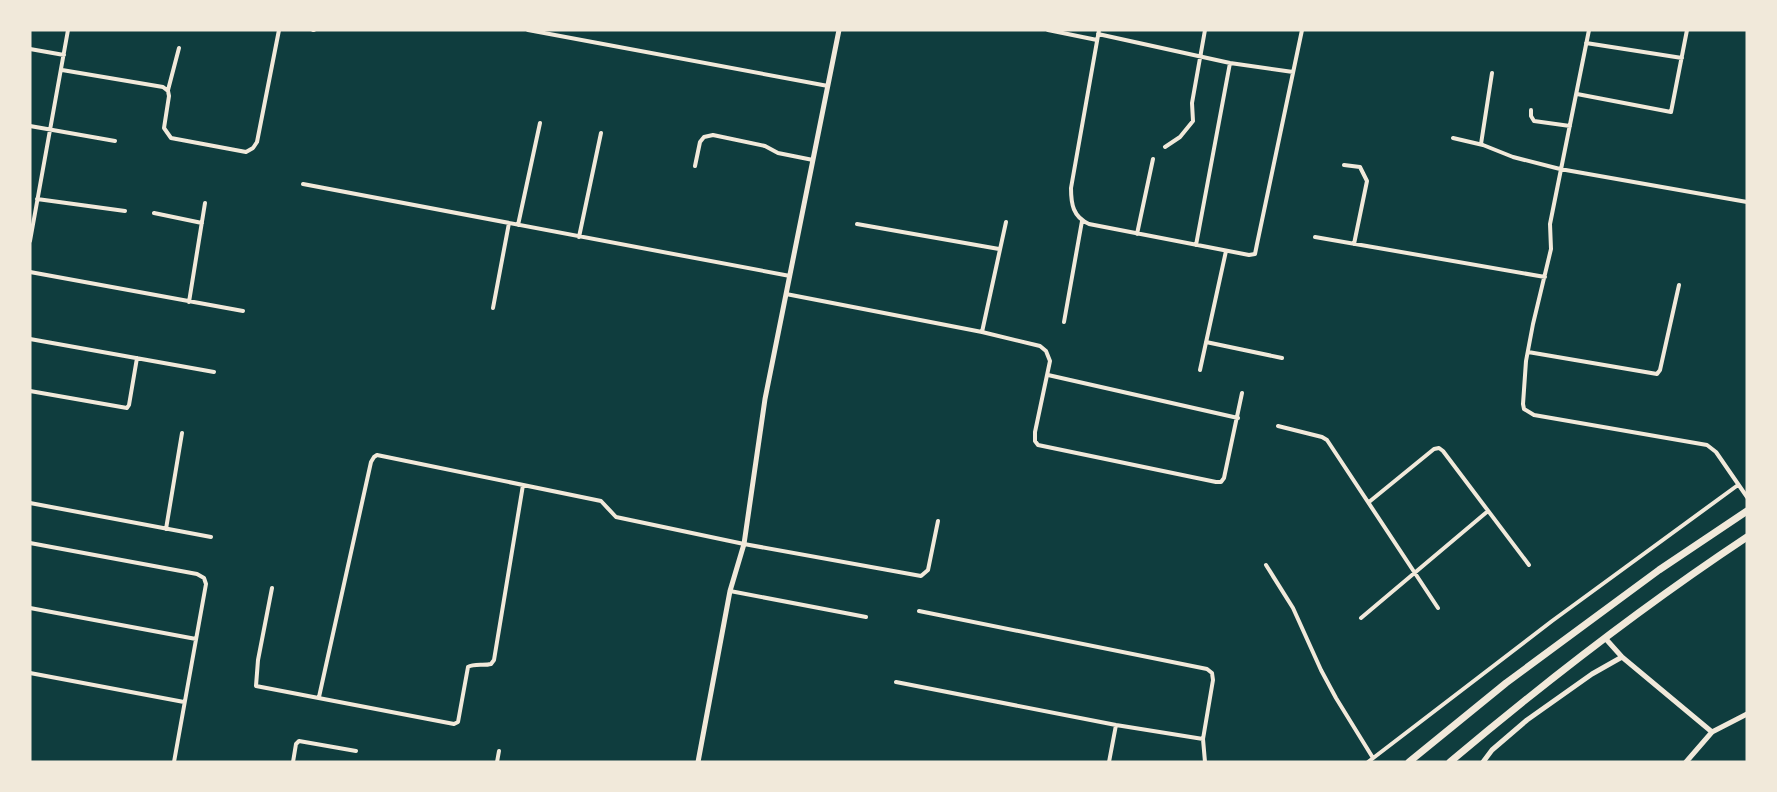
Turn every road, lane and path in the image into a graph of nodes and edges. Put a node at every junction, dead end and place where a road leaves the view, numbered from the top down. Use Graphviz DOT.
graph roads {
  1 [pos="68,30"];
  2 [pos="279,30"];
  3 [pos="528,30"];
  4 [pos="838,30"];
  5 [pos="1048,30"];
  6 [pos="1205,30"];
  7 [pos="1302,30"];
  8 [pos="1589,30"];
  9 [pos="1687,30"];
  10 [pos="1099,32"];
  11 [pos="1097,40"];
  12 [pos="1586,43"];
  13 [pos="178,48"];
  14 [pos="30,49"];
  15 [pos="64,55"];
  16 [pos="1201,56"];
  17 [pos="1682,58"];
  18 [pos="1230,63"];
  19 [pos="62,70"];
  20 [pos="1293,72"];
  21 [pos="1492,73"];
  22 [pos="828,86"];
  23 [pos="168,91"];
  24 [pos="1577,94"];
  25 [pos="1531,110"];
  26 [pos="540,123"];
  27 [pos="30,126"];
  28 [pos="1570,126"];
  29 [pos="50,130"];
  30 [pos="600,133"];
  31 [pos="1453,138"];
  32 [pos="115,141"];
  33 [pos="1481,144"];
  34 [pos="1165,147"];
  35 [pos="1153,159"];
  36 [pos="813,160"];
  37 [pos="1344,165"];
  38 [pos="695,166"];
  39 [pos="1560,169"];
  40 [pos="303,184"];
  41 [pos="37,199"];
  42 [pos="1747,202"];
  43 [pos="205,203"];
  44 [pos="125,211"];
  45 [pos="154,213"];
  46 [pos="1082,221"];
  47 [pos="1006,222"];
  48 [pos="202,223"];
  49 [pos="509,223"];
  50 [pos="857,224"];
  51 [pos="518,225"];
  52 [pos="1137,234"];
  53 [pos="579,237"];
  54 [pos="1315,237"];
  55 [pos="30,241"];
  56 [pos="1354,244"];
  57 [pos="1196,245"];
  58 [pos="999,249"];
  59 [pos="1226,251"];
  60 [pos="30,272"];
  61 [pos="790,276"];
  62 [pos="1545,277"];
  63 [pos="1679,285"];
  64 [pos="786,294"];
  65 [pos="189,302"];
  66 [pos="493,308"];
  67 [pos="243,311"];
  68 [pos="1064,322"];
  69 [pos="982,332"];
  70 [pos="30,339"];
  71 [pos="1206,342"];
  72 [pos="1528,352"];
  73 [pos="136,358"];
  74 [pos="1282,358"];
  75 [pos="1200,370"];
  76 [pos="214,372"];
  77 [pos="1048,375"];
  78 [pos="30,391"];
  79 [pos="1242,393"];
  80 [pos="1238,418"];
  81 [pos="1278,426"];
  82 [pos="182,434"];
  83 [pos="523,485"];
  84 [pos="1738,485"];
  85 [pos="1747,497"];
  86 [pos="1370,502"];
  87 [pos="30,503"];
  88 [pos="1488,511"];
  89 [pos="1747,512"];
  90 [pos="938,521"];
  91 [pos="166,529"];
  92 [pos="211,537"];
  93 [pos="1747,537"];
  94 [pos="30,543"];
  95 [pos="744,544"];
  96 [pos="1266,565"];
  97 [pos="1529,565"];
  98 [pos="1415,572"];
  99 [pos="272,588"];
  100 [pos="730,591"];
  101 [pos="30,608"];
  102 [pos="1438,608"];
  103 [pos="919,611"];
  104 [pos="866,617"];
  105 [pos="1361,618"];
  106 [pos="1605,638"];
  107 [pos="196,639"];
  108 [pos="1622,657"];
  109 [pos="30,673"];
  110 [pos="896,682"];
  111 [pos="318,697"];
  112 [pos="184,702"];
  113 [pos="1747,714"];
  114 [pos="1116,725"];
  115 [pos="1712,732"];
  116 [pos="1203,739"];
  117 [pos="356,751"];
  118 [pos="499,751"];
  119 [pos="1373,758"];
  120 [pos="174,762"];
  121 [pos="293,762"];
  122 [pos="497,762"];
  123 [pos="698,762"];
  124 [pos="1109,762"];
  125 [pos="1205,762"];
  126 [pos="1368,762"];
  127 [pos="1409,762"];
  128 [pos="1450,762"];
  129 [pos="1483,762"];
  130 [pos="1686,762"];
  1 -- 15 [label="street"];
  2 -- 23 [label="street"];
  3 -- 22 [label="street"];
  4 -- 22 [label="main road"];
  5 -- 11 [label="street"];
  6 -- 16 [label="street"];
  7 -- 20 [label="street"];
  8 -- 12 [label="street"];
  9 -- 17 [label="street"];
  10 -- 11 [label="street"];
  10 -- 16 [label="street"];
  11 -- 46 [label="street"];
  12 -- 17 [label="street"];
  12 -- 24 [label="street"];
  13 -- 23 [label="street"];
  14 -- 15 [label="street"];
  15 -- 19 [label="street"];
  16 -- 18 [label="street"];
  16 -- 34 [label="street"];
  17 -- 24 [label="street"];
  18 -- 20 [label="street"];
  18 -- 57 [label="street"];
  19 -- 23 [label="street"];
  19 -- 29 [label="street"];
  20 -- 59 [label="street"];
  21 -- 33 [label="street"];
  22 -- 36 [label="main road"];
  24 -- 28 [label="street"];
  25 -- 28 [label="street"];
  26 -- 51 [label="street"];
  27 -- 29 [label="street"];
  28 -- 39 [label="street"];
  29 -- 32 [label="street"];
  29 -- 41 [label="street"];
  30 -- 53 [label="street"];
  31 -- 33 [label="street"];
  33 -- 39 [label="street"];
  35 -- 52 [label="street"];
  36 -- 38 [label="street"];
  36 -- 61 [label="main road"];
  37 -- 56 [label="street"];
  39 -- 42 [label="street"];
  39 -- 62 [label="street"];
  40 -- 49 [label="street"];
  41 -- 44 [label="street"];
  41 -- 55 [label="street"];
  43 -- 48 [label="street"];
  45 -- 48 [label="street"];
  46 -- 52 [label="street"];
  46 -- 68 [label="street"];
  47 -- 58 [label="street"];
  48 -- 65 [label="street"];
  49 -- 51 [label="street"];
  49 -- 66 [label="street"];
  50 -- 58 [label="street"];
  51 -- 53 [label="street"];
  52 -- 57 [label="street"];
  53 -- 61 [label="street"];
  54 -- 56 [label="street"];
  56 -- 62 [label="street"];
  57 -- 59 [label="street"];
  58 -- 69 [label="street"];
  59 -- 71 [label="street"];
  60 -- 65 [label="street"];
  61 -- 64 [label="main road"];
  62 -- 72 [label="street"];
  63 -- 72 [label="street"];
  64 -- 69 [label="street"];
  64 -- 95 [label="main road"];
  65 -- 67 [label="street"];
  69 -- 77 [label="street"];
  70 -- 73 [label="street"];
  71 -- 74 [label="street"];
  71 -- 75 [label="street"];
  72 -- 84 [label="street"];
  73 -- 76 [label="street"];
  73 -- 78 [label="street"];
  77 -- 80 [label="street"];
  77 -- 80 [label="street"];
  79 -- 80 [label="street"];
  81 -- 86 [label="street"];
  82 -- 91 [label="street"];
  83 -- 95 [label="street"];
  83 -- 111 [label="street"];
  83 -- 111 [label="street"];
  84 -- 85 [label="street"];
  84 -- 119 [label="street"];
  86 -- 88 [label="street"];
  86 -- 98 [label="street"];
  87 -- 91 [label="street"];
  88 -- 97 [label="street"];
  88 -- 98 [label="street"];
  89 -- 127 [label="highway"];
  90 -- 95 [label="street"];
  91 -- 92 [label="street"];
  93 -- 106 [label="highway"];
  94 -- 107 [label="street"];
  95 -- 100 [label="main road"];
  96 -- 119 [label="street"];
  98 -- 102 [label="street"];
  98 -- 105 [label="street"];
  99 -- 111 [label="street"];
  100 -- 104 [label="street"];
  100 -- 123 [label="main road"];
  101 -- 107 [label="street"];
  103 -- 116 [label="street"];
  106 -- 108 [label="main road"];
  106 -- 128 [label="highway"];
  107 -- 112 [label="street"];
  108 -- 115 [label="main road"];
  108 -- 129 [label="main road"];
  109 -- 112 [label="street"];
  110 -- 114 [label="street"];
  112 -- 120 [label="street"];
  113 -- 115 [label="main road"];
  114 -- 116 [label="street"];
  114 -- 124 [label="street"];
  115 -- 130 [label="main road"];
  116 -- 125 [label="street"];
  117 -- 121 [label="street"];
  118 -- 122 [label="street"];
  119 -- 126 [label="street"];
}
